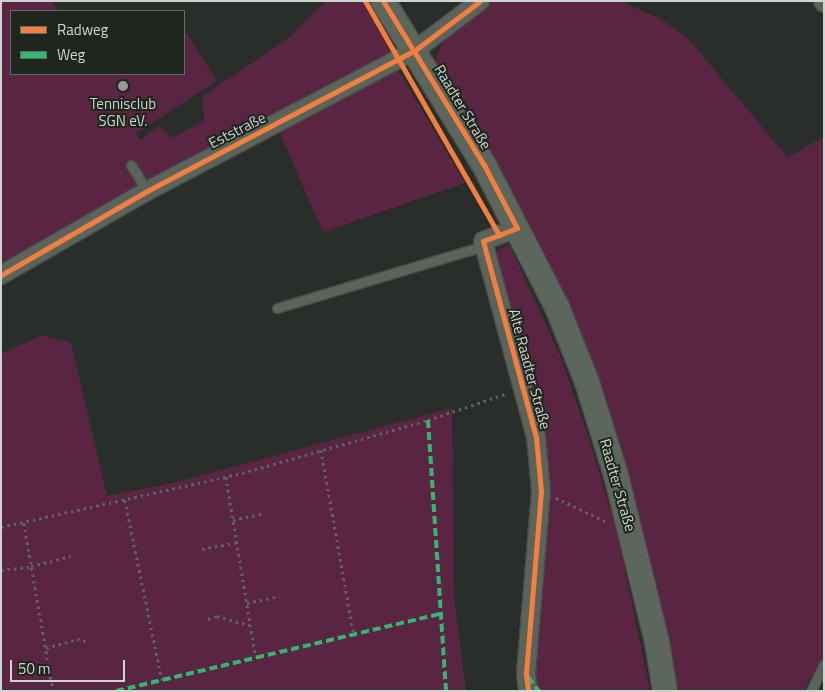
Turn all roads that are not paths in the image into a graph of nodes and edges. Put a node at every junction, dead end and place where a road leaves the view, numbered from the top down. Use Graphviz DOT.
graph roads {
  1 [pos="383,1"];
  2 [pos="480,1"];
  3 [pos="414,51"];
  4 [pos="130,165"];
  5 [pos="147,191"];
  6 [pos="517,228"];
  7 [pos="484,246"];
  8 [pos="1,274"];
  9 [pos="277,308"];
  10 [pos="824,664"];
  11 [pos="812,690"];
  12 [pos="528,691"];
  13 [pos="665,691"];
  1 -- 3 [label="main road, Raadter Straße"];
  2 -- 3 [label="street, Eststraße"];
  3 -- 5 [label="street, Eststraße"];
  3 -- 6 [label="main road, Raadter Straße"];
  4 -- 5 [label="lane"];
  5 -- 8 [label="street, Eststraße"];
  6 -- 7 [label="street"];
  6 -- 13 [label="main road, Raadter Straße"];
  7 -- 9 [label="lane"];
  7 -- 12 [label="street, Alte Raadter Straße"];
  10 -- 11 [label="lane"];
}
